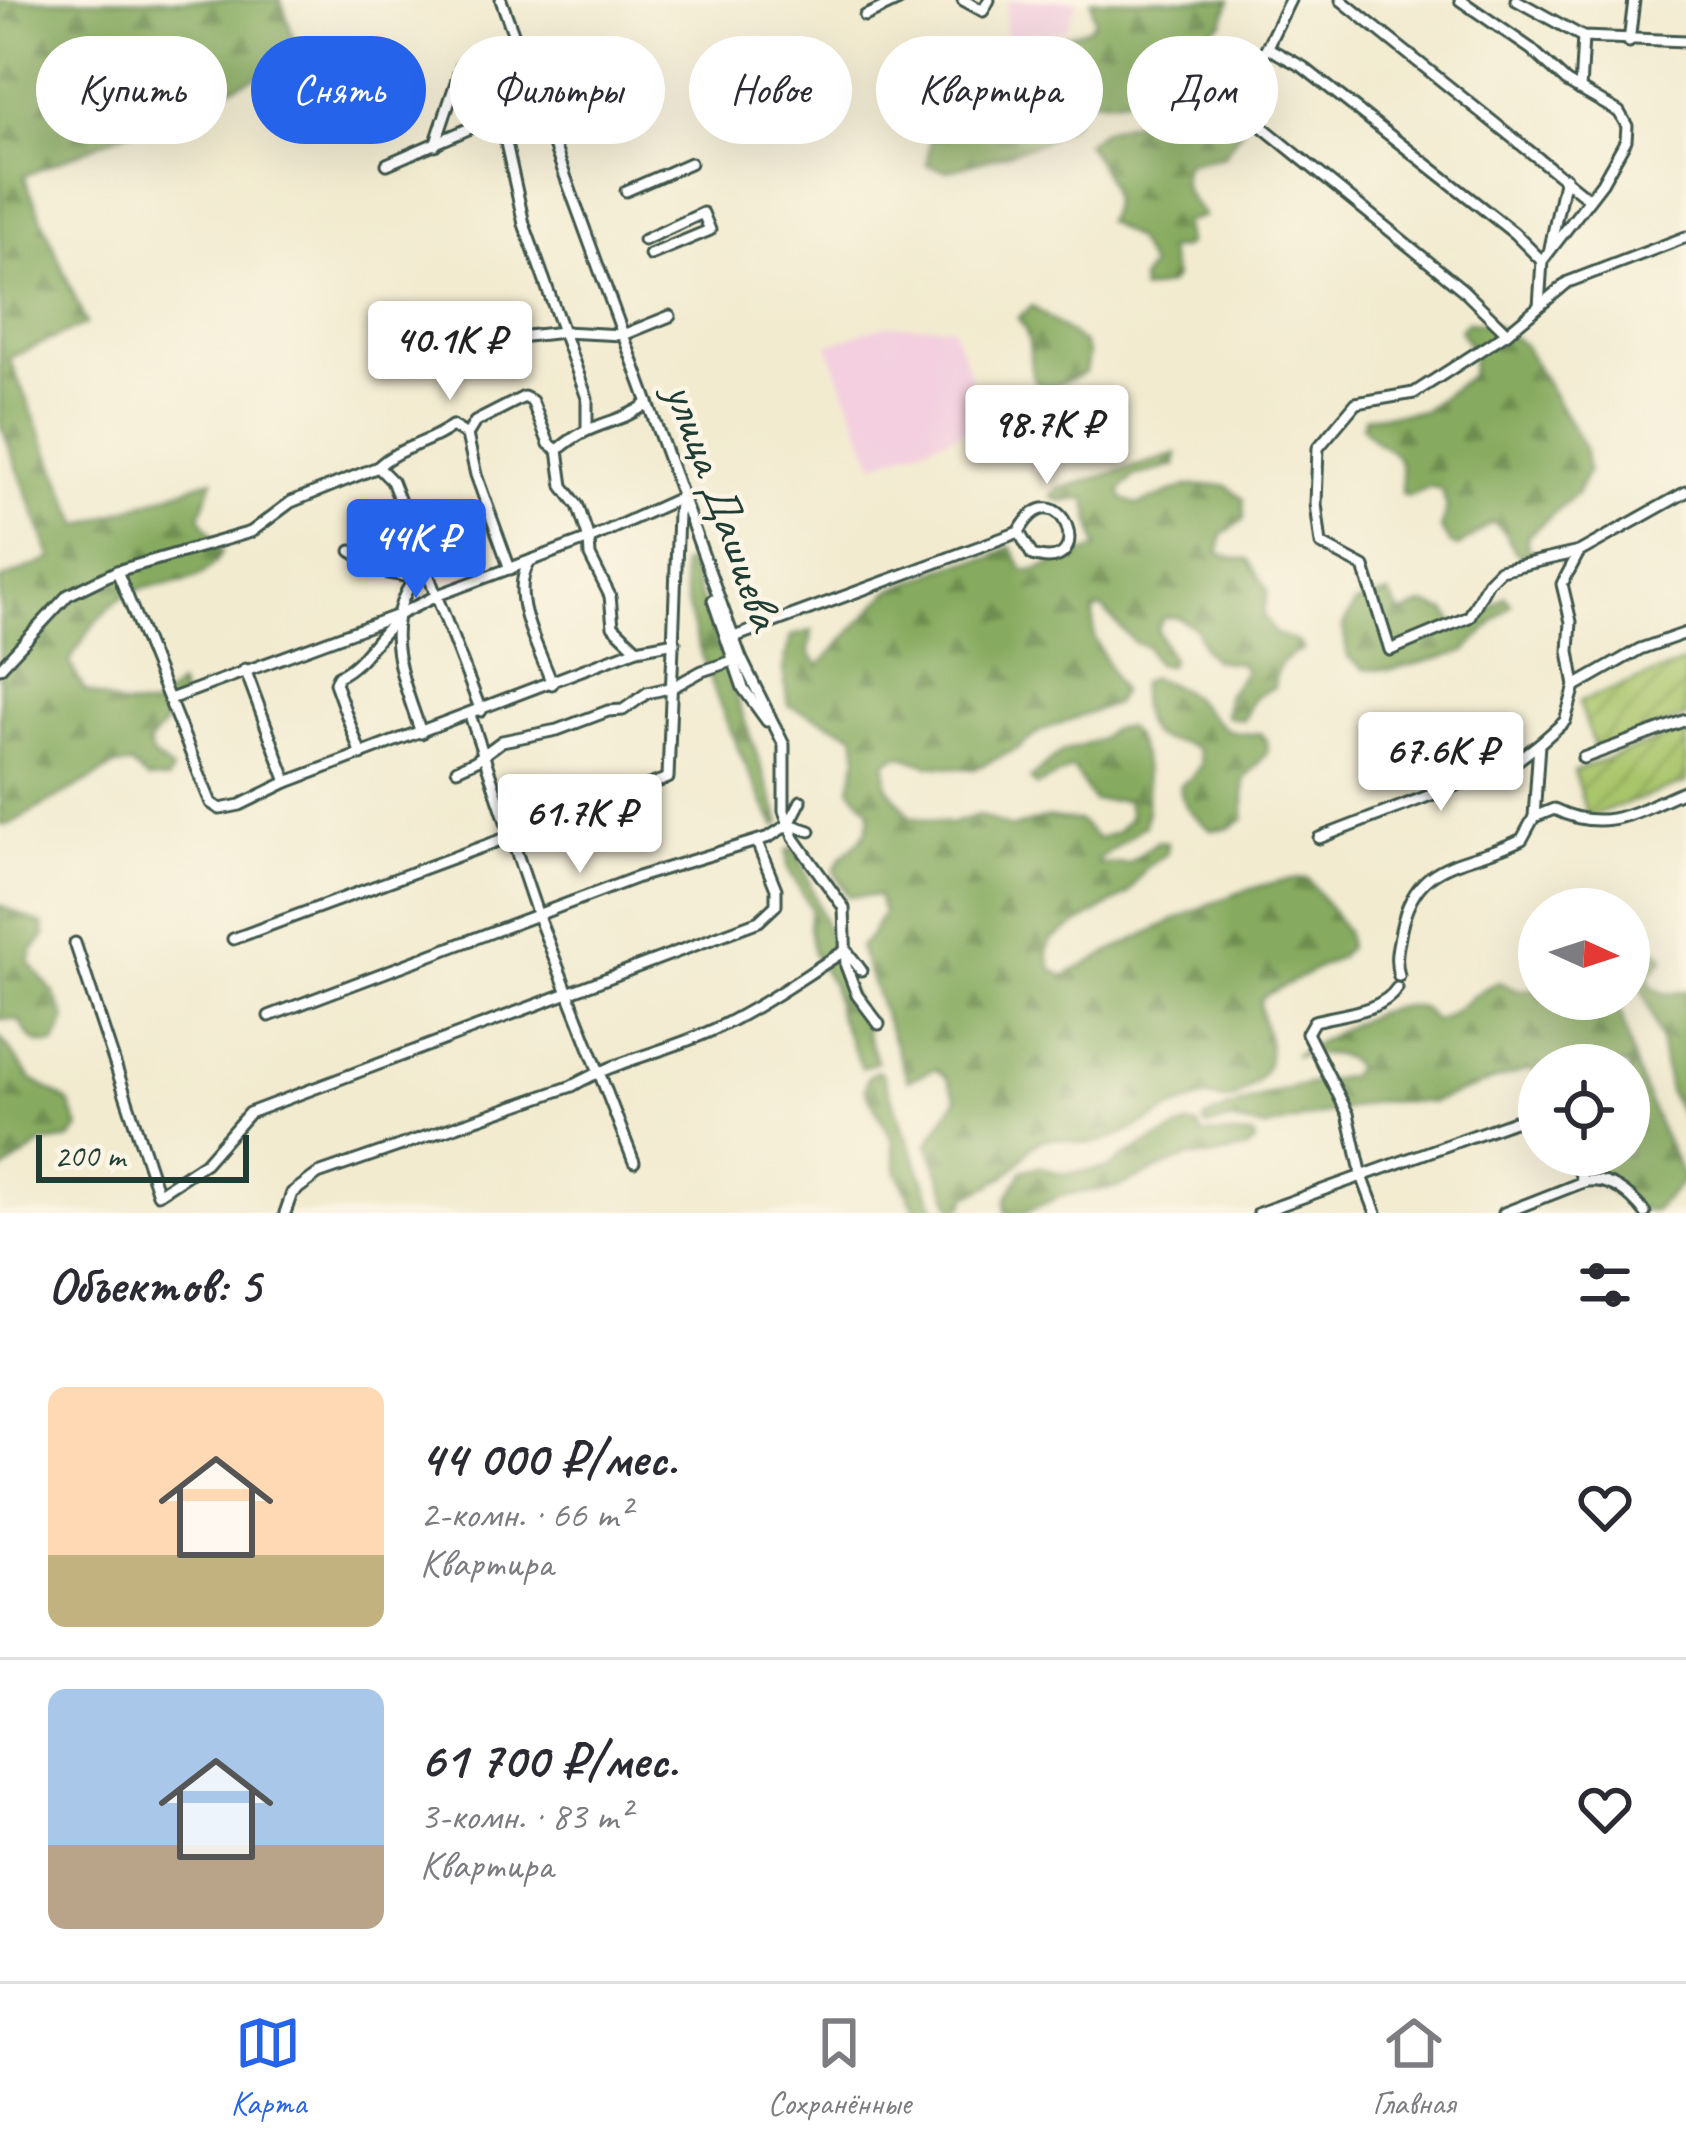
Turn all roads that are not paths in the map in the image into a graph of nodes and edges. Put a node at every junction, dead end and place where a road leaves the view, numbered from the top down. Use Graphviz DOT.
graph roads {
  1 [pos="502,0"];
  2 [pos="899,0"];
  3 [pos="963,0"];
  4 [pos="989,0"];
  5 [pos="1290,0"];
  6 [pos="1341,0"];
  7 [pos="1460,0"];
  8 [pos="1516,0"];
  9 [pos="1634,0"];
  10 [pos="865,16"];
  11 [pos="513,36"];
  12 [pos="1274,36"];
  13 [pos="1583,38"];
  14 [pos="1686,41"];
  15 [pos="1629,42"];
  16 [pos="1278,53"];
  17 [pos="1580,90"];
  18 [pos="450,100"];
  19 [pos="450,138"];
  20 [pos="504,144"];
  21 [pos="553,144"];
  22 [pos="1278,144"];
  23 [pos="435,145"];
  24 [pos="387,164"];
  25 [pos="690,164"];
  26 [pos="1564,177"];
  27 [pos="626,191"];
  28 [pos="1589,199"];
  29 [pos="1686,237"];
  30 [pos="644,240"];
  31 [pos="650,255"];
  32 [pos="1545,257"];
  33 [pos="1539,306"];
  34 [pos="670,316"];
  35 [pos="563,332"];
  36 [pos="1507,333"];
  37 [pos="623,334"];
  38 [pos="478,348"];
  39 [pos="648,403"];
  40 [pos="586,428"];
  41 [pos="467,435"];
  42 [pos="558,450"];
  43 [pos="378,467"];
  44 [pos="1686,492"];
  45 [pos="682,497"];
  46 [pos="1019,532"];
  47 [pos="589,539"];
  48 [pos="351,551"];
  49 [pos="1579,552"];
  50 [pos="530,561"];
  51 [pos="509,569"];
  52 [pos="117,571"];
  53 [pos="415,578"];
  54 [pos="428,578"];
  55 [pos="438,595"];
  56 [pos="713,600"];
  57 [pos="397,619"];
  58 [pos="1686,633"];
  59 [pos="734,637"];
  60 [pos="675,642"];
  61 [pos="637,649"];
  62 [pos="737,659"];
  63 [pos="0,668"];
  64 [pos="245,669"];
  65 [pos="552,684"];
  66 [pos="1575,686"];
  67 [pos="673,687"];
  68 [pos="170,699"];
  69 [pos="475,713"];
  70 [pos="1686,720"];
  71 [pos="421,733"];
  72 [pos="1539,744"];
  73 [pos="483,753"];
  74 [pos="361,755"];
  75 [pos="1583,758"];
  76 [pos="1514,763"];
  77 [pos="457,769"];
  78 [pos="1536,778"];
  79 [pos="286,782"];
  80 [pos="1686,790"];
  81 [pos="801,801"];
  82 [pos="1554,809"];
  83 [pos="1534,817"];
  84 [pos="789,824"];
  85 [pos="810,831"];
  86 [pos="510,837"];
  87 [pos="1319,838"];
  88 [pos="757,842"];
  89 [pos="538,916"];
  90 [pos="233,939"];
  91 [pos="75,943"];
  92 [pos="846,950"];
  93 [pos="861,970"];
  94 [pos="568,996"];
  95 [pos="269,1016"];
  96 [pos="879,1024"];
  97 [pos="598,1071"];
  98 [pos="1518,1120"];
  99 [pos="634,1162"];
  100 [pos="1362,1176"];
  101 [pos="1581,1176"];
  102 [pos="1583,1182"];
  103 [pos="285,1213"];
  104 [pos="1259,1213"];
  105 [pos="1376,1213"];
  106 [pos="1504,1213"];
  107 [pos="1646,1213"];
  1 -- 11 [label="street, улица Дашиева"];
  2 -- 10 [label="street"];
  3 -- 4 [label="street"];
  5 -- 12 [label="street"];
  6 -- 26 [label="street"];
  7 -- 17 [label="street"];
  8 -- 13 [label="street"];
  9 -- 15 [label="street"];
  13 -- 15 [label="street"];
  13 -- 17 [label="street"];
  14 -- 15 [label="street"];
  16 -- 32 [label="street"];
  17 -- 28 [label="street"];
  18 -- 23 [label="street"];
  19 -- 23 [label="street"];
  20 -- 35 [label="street"];
  21 -- 37 [label="street, улица Дашиева"];
  22 -- 36 [label="street"];
  23 -- 24 [label="street"];
  25 -- 27 [label="street"];
  26 -- 28 [label="street"];
  26 -- 32 [label="street"];
  28 -- 32 [label="street"];
  29 -- 33 [label="street"];
  30 -- 31 [label="street"];
  32 -- 33 [label="street"];
  33 -- 36 [label="street"];
  34 -- 37 [label="street"];
  35 -- 37 [label="street"];
  35 -- 38 [label="street"];
  35 -- 40 [label="street"];
  36 -- 49 [label="street"];
  37 -- 39 [label="street, улица Дашиева"];
  39 -- 40 [label="street"];
  39 -- 45 [label="street, улица Дашиева"];
  40 -- 42 [label="street"];
  41 -- 42 [label="street"];
  41 -- 43 [label="street"];
  41 -- 51 [label="street"];
  42 -- 47 [label="street"];
  43 -- 52 [label="street"];
  43 -- 54 [label="street"];
  44 -- 49 [label="street"];
  45 -- 47 [label="street"];
  45 -- 59 [label="street, улица Дашиева"];
  45 -- 60 [label="street"];
  46 -- 46 [label="street"];
  46 -- 59 [label="street"];
  47 -- 50 [label="street"];
  47 -- 61 [label="street"];
  48 -- 53 [label="street"];
  49 -- 66 [label="street"];
  50 -- 51 [label="street"];
  50 -- 65 [label="street"];
  51 -- 55 [label="street"];
  52 -- 63 [label="street"];
  52 -- 68 [label="street"];
  53 -- 54 [label="street"];
  53 -- 57 [label="street"];
  54 -- 55 [label="street"];
  55 -- 57 [label="street"];
  55 -- 69 [label="street"];
  56 -- 62 [label="street"];
  57 -- 64 [label="street"];
  57 -- 71 [label="street"];
  57 -- 74 [label="street"];
  58 -- 66 [label="street"];
  59 -- 62 [label="street, улица Дашиева"];
  60 -- 61 [label="street"];
  60 -- 67 [label="street"];
  61 -- 65 [label="street"];
  62 -- 67 [label="street"];
  62 -- 84 [label="street, улица Дашиева"];
  64 -- 68 [label="street"];
  64 -- 79 [label="street"];
  65 -- 69 [label="street"];
  66 -- 72 [label="street"];
  67 -- 73 [label="street"];
  67 -- 86 [label="street"];
  68 -- 79 [label="street"];
  69 -- 71 [label="street"];
  69 -- 73 [label="street"];
  70 -- 75 [label="street"];
  71 -- 74 [label="street"];
  72 -- 76 [label="street"];
  72 -- 78 [label="street"];
  73 -- 77 [label="street"];
  73 -- 86 [label="street"];
  74 -- 79 [label="street"];
  76 -- 78 [label="street"];
  76 -- 87 [label="street"];
  78 -- 82 [label="street"];
  78 -- 83 [label="street"];
  80 -- 82 [label="street"];
  81 -- 84 [label="street"];
  82 -- 83 [label="street"];
  83 -- 100 [label="street"];
  84 -- 85 [label="street"];
  84 -- 88 [label="street"];
  84 -- 92 [label="street, улица Дашиева"];
  86 -- 89 [label="street"];
  86 -- 90 [label="street"];
  88 -- 89 [label="street"];
  88 -- 94 [label="street"];
  89 -- 94 [label="street"];
  89 -- 95 [label="street"];
  91 -- 94 [label="street"];
  92 -- 93 [label="street"];
  92 -- 96 [label="street, улица Дашиева"];
  92 -- 97 [label="street"];
  94 -- 97 [label="street"];
  97 -- 99 [label="street"];
  97 -- 103 [label="street"];
  98 -- 100 [label="street"];
  100 -- 104 [label="street"];
  100 -- 105 [label="street"];
  101 -- 102 [label="street"];
  102 -- 106 [label="street"];
  102 -- 107 [label="street"];
}
